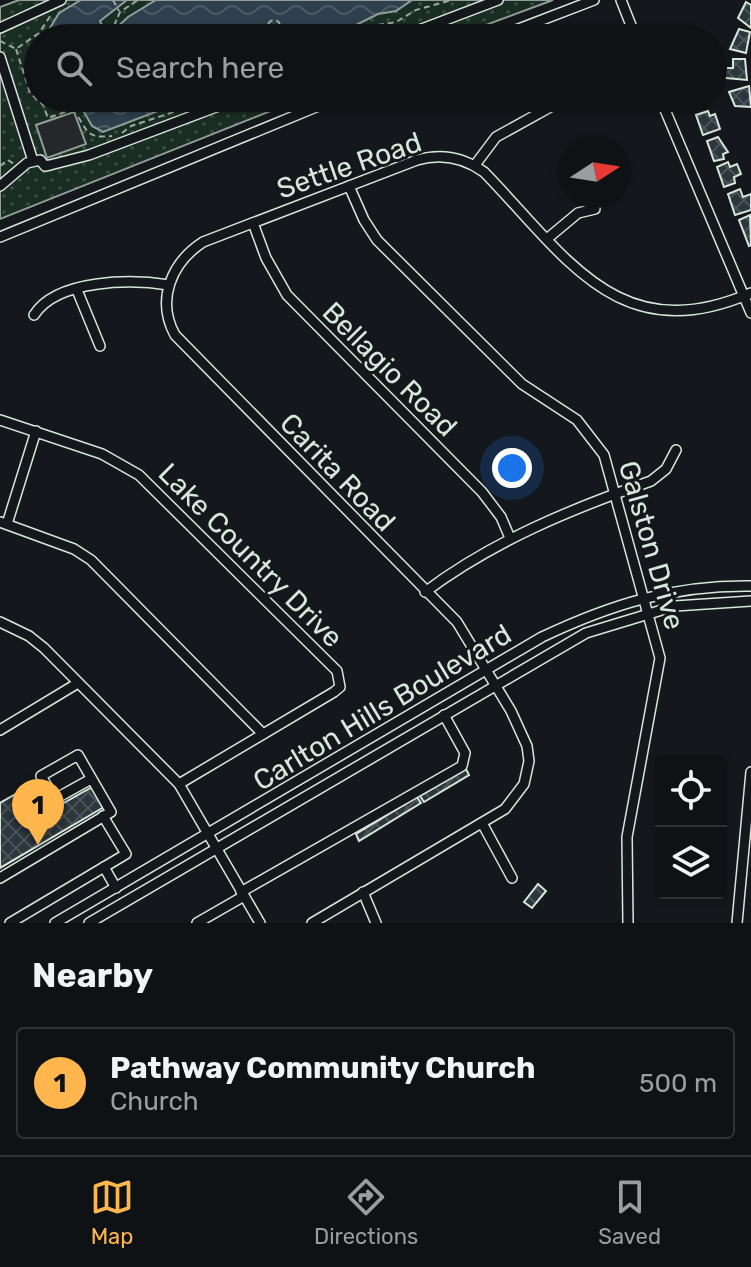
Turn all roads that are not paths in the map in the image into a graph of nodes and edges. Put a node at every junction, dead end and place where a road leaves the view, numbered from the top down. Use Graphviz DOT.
graph roads {
  1 [pos="61,0"];
  2 [pos="496,0"];
  3 [pos="594,0"];
  4 [pos="621,0"];
  5 [pos="434,24"];
  6 [pos="531,24"];
  7 [pos="630,24"];
  8 [pos="0,28"];
  9 [pos="0,57"];
  10 [pos="203,112"];
  11 [pos="304,112"];
  12 [pos="541,112"];
  13 [pos="666,112"];
  14 [pos="33,161"];
  15 [pos="475,165"];
  16 [pos="0,186"];
  17 [pos="349,186"];
  18 [pos="595,209"];
  19 [pos="253,223"];
  20 [pos="0,237"];
  21 [pos="548,238"];
  22 [pos="169,285"];
  23 [pos="77,290"];
  24 [pos="748,294"];
  25 [pos="751,313"];
  26 [pos="34,315"];
  27 [pos="100,346"];
  28 [pos="0,420"];
  29 [pos="36,431"];
  30 [pos="676,450"];
  31 [pos="617,493"];
  32 [pos="3,523"];
  33 [pos="510,538"];
  34 [pos="751,586"];
  35 [pos="425,592"];
  36 [pos="645,596"];
  37 [pos="751,601"];
  38 [pos="650,612"];
  39 [pos="0,622"];
  40 [pos="486,671"];
  41 [pos="78,683"];
  42 [pos="495,685"];
  43 [pos="444,715"];
  44 [pos="0,730"];
  45 [pos="263,734"];
  46 [pos="751,772"];
  47 [pos="91,779"];
  48 [pos="179,784"];
  49 [pos="103,816"];
  50 [pos="482,823"];
  51 [pos="208,835"];
  52 [pos="216,848"];
  53 [pos="104,867"];
  54 [pos="0,878"];
  55 [pos="512,878"];
  56 [pos="116,888"];
  57 [pos="363,892"];
  58 [pos="242,894"];
  59 [pos="23,920"];
  60 [pos="10,923"];
  61 [pos="55,923"];
  62 [pos="89,923"];
  63 [pos="197,923"];
  64 [pos="260,923"];
  65 [pos="312,923"];
  66 [pos="376,923"];
  67 [pos="628,923"];
  68 [pos="737,923"];
  1 -- 8 [label="street"];
  2 -- 5 [label="street"];
  3 -- 6 [label="street"];
  4 -- 7 [label="street"];
  9 -- 14 [label="street"];
  10 -- 14 [label="street"];
  11 -- 20 [label="street"];
  12 -- 15 [label="street"];
  13 -- 24 [label="street"];
  14 -- 16 [label="street"];
  15 -- 17 [label="street, Settle Road"];
  15 -- 21 [label="street"];
  17 -- 19 [label="street, Settle Road"];
  17 -- 31 [label="street, Galston Drive"];
  18 -- 21 [label="street"];
  19 -- 22 [label="street, Settle Road"];
  19 -- 33 [label="street, Bellagio Road"];
  21 -- 24 [label="street"];
  22 -- 23 [label="street"];
  22 -- 35 [label="street, Carita Road"];
  23 -- 26 [label="street"];
  23 -- 27 [label="street"];
  24 -- 25 [label="street"];
  28 -- 29 [label="street, Lake Country Drive"];
  29 -- 32 [label="street"];
  29 -- 45 [label="street, Lake Country Drive"];
  30 -- 31 [label="street"];
  31 -- 33 [label="street"];
  31 -- 36 [label="street, Galston Drive"];
  32 -- 45 [label="street"];
  33 -- 35 [label="street"];
  34 -- 36 [label="street, Carlton Hills Boulevard"];
  35 -- 40 [label="street, Carita Road"];
  36 -- 38 [label="street, Galston Drive"];
  36 -- 40 [label="street, Carlton Hills Boulevard"];
  37 -- 38 [label="street, Carlton Hills Boulevard"];
  38 -- 42 [label="street, Carlton Hills Boulevard"];
  38 -- 67 [label="street, Galston Drive"];
  39 -- 41 [label="street"];
  40 -- 42 [label="street, Carita Road"];
  40 -- 51 [label="street, Carlton Hills Boulevard"];
  41 -- 44 [label="street"];
  41 -- 48 [label="street"];
  42 -- 43 [label="street, Carlton Hills Boulevard"];
  42 -- 50 [label="street, Carita Road"];
  43 -- 52 [label="street, Carlton Hills Boulevard"];
  43 -- 58 [label="street"];
  45 -- 48 [label="street"];
  46 -- 68 [label="street"];
  47 -- 47 [label="street"];
  47 -- 49 [label="street"];
  48 -- 51 [label="street"];
  49 -- 53 [label="street"];
  49 -- 54 [label="street"];
  50 -- 55 [label="street"];
  50 -- 57 [label="street, Carita Road"];
  51 -- 52 [label="street"];
  51 -- 56 [label="street, Carlton Hills Boulevard"];
  52 -- 58 [label="street"];
  52 -- 62 [label="street, Carlton Hills Boulevard"];
  53 -- 56 [label="street"];
  53 -- 59 [label="street"];
  56 -- 61 [label="street, Carlton Hills Boulevard"];
  57 -- 65 [label="street, Carita Road"];
  57 -- 66 [label="street"];
  58 -- 63 [label="street"];
  58 -- 64 [label="street"];
  59 -- 60 [label="street"];
}
